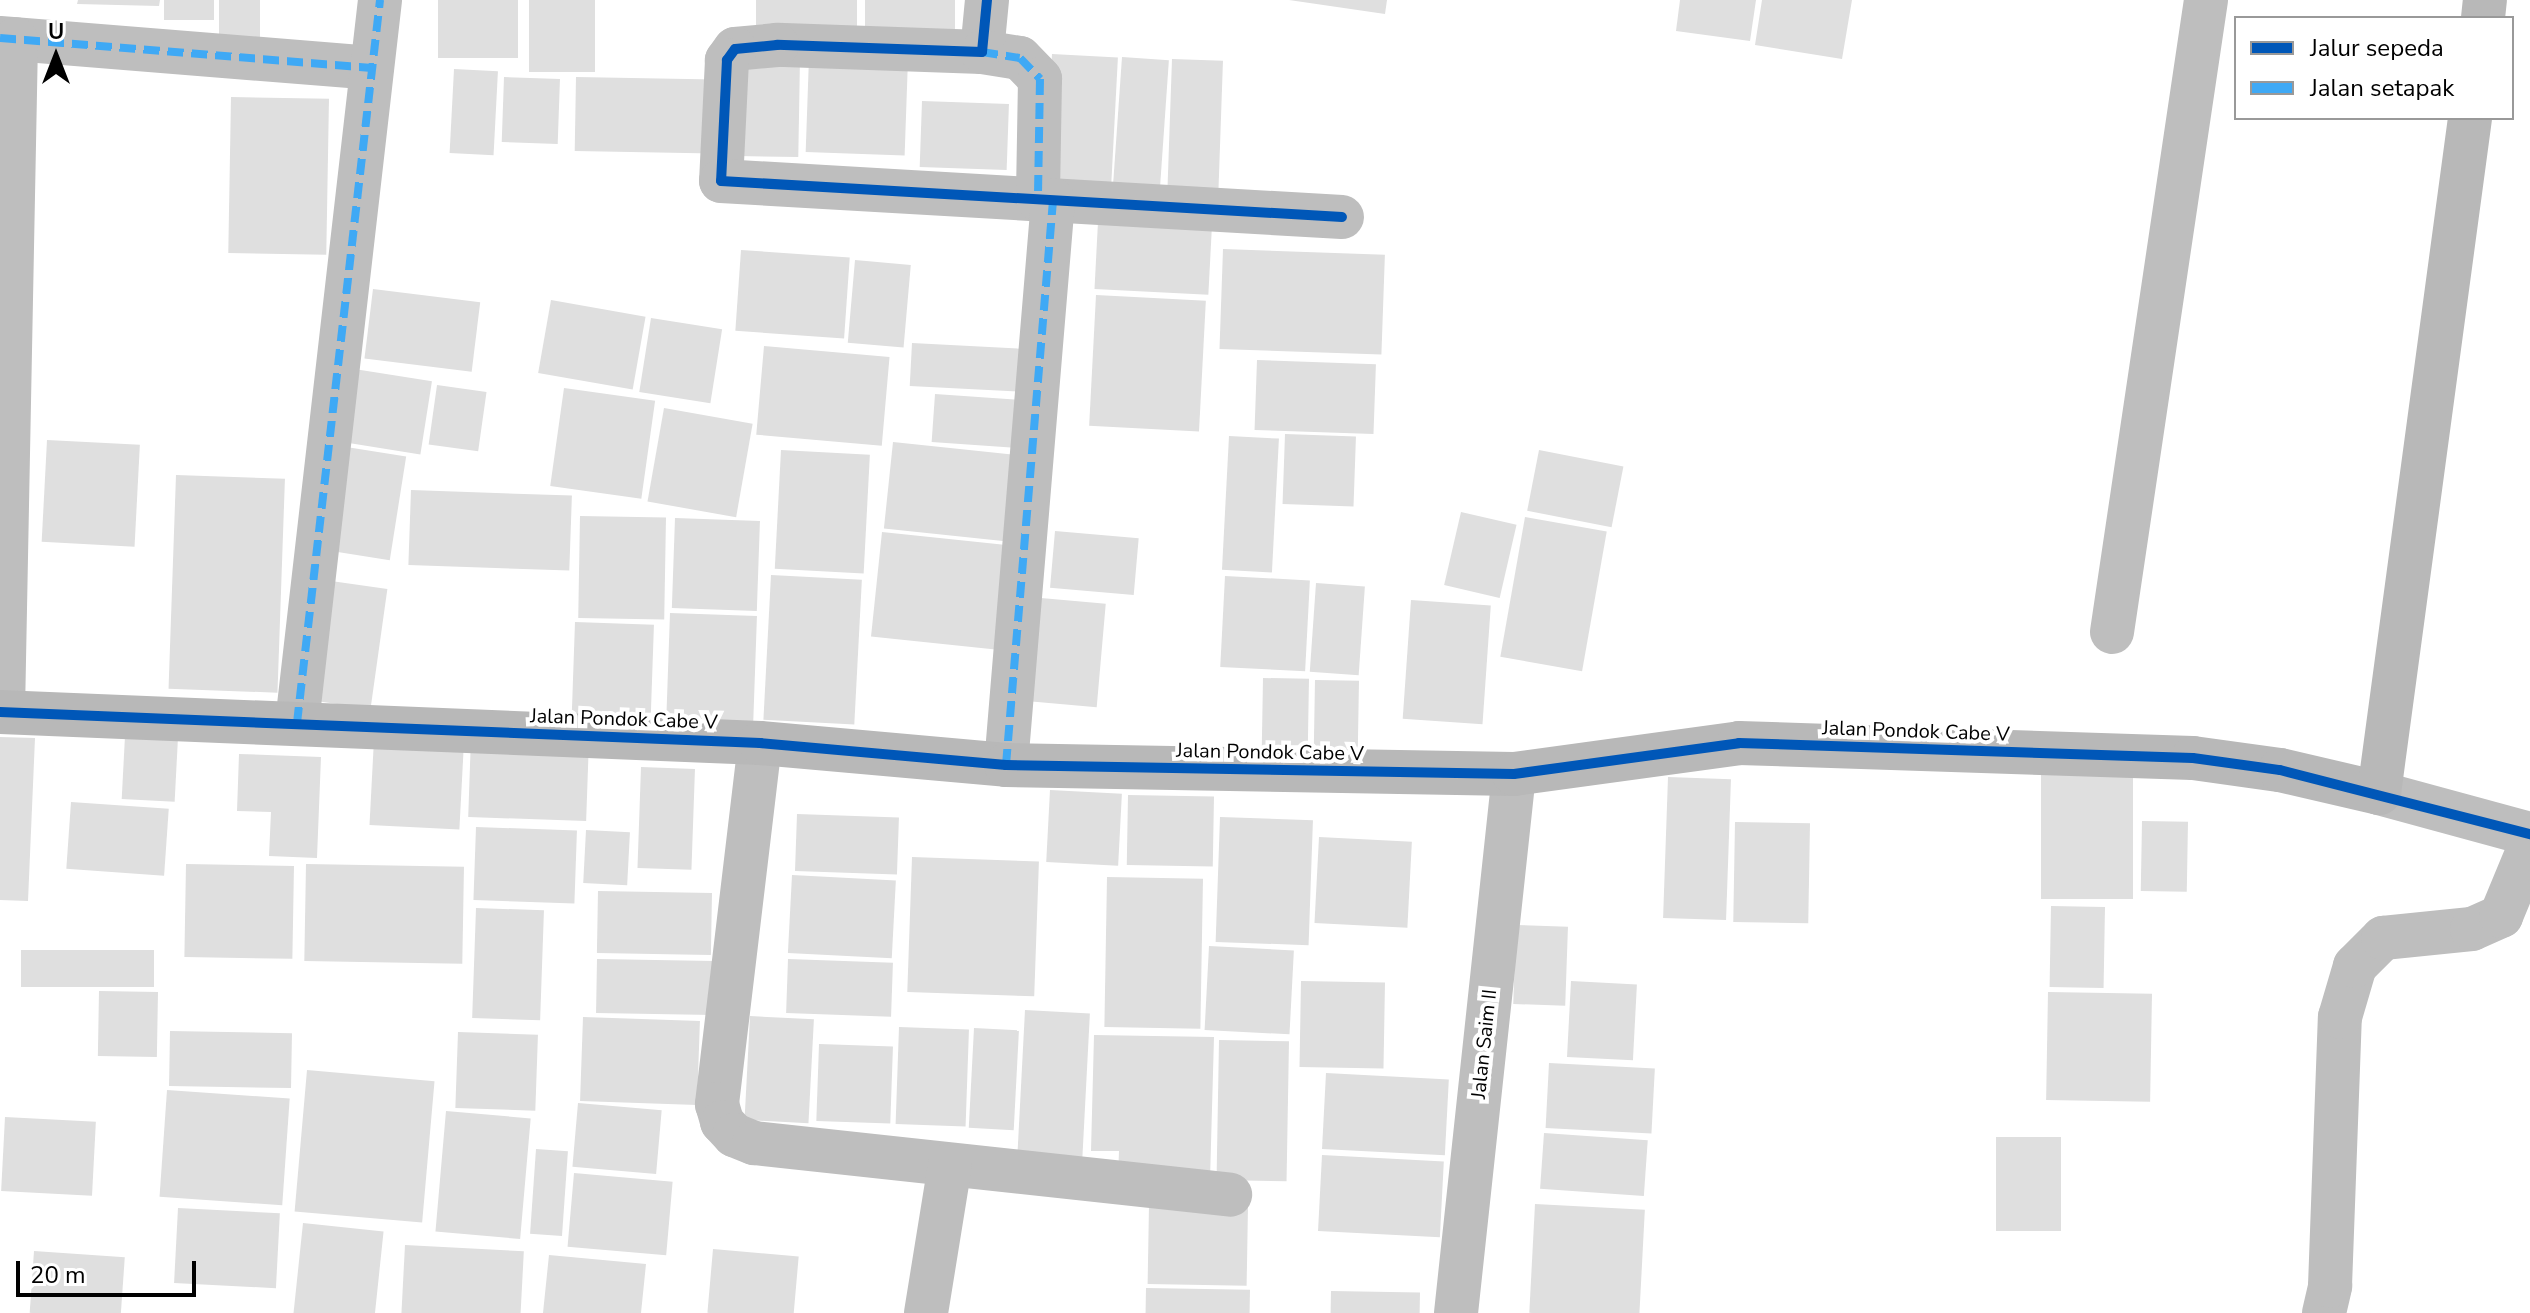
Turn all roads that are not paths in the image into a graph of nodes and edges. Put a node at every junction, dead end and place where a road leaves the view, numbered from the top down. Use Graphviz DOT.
graph roads {
  1 [pos="380,0"];
  2 [pos="987,0"];
  3 [pos="2206,0"];
  4 [pos="8,39"];
  5 [pos="982,52"];
  6 [pos="372,68"];
  7 [pos="2470,120"];
  8 [pos="1046,200"];
  9 [pos="1342,217"];
  10 [pos="2112,632"];
  11 [pos="2,712"];
  12 [pos="297,723"];
  13 [pos="760,743"];
  14 [pos="1006,765"];
  15 [pos="1514,774"];
  16 [pos="2379,793"];
  17 [pos="2530,834"];
  18 [pos="2530,846"];
  19 [pos="950,1165"];
  20 [pos="1230,1195"];
  21 [pos="926,1313"];
  22 [pos="1456,1313"];
  23 [pos="2324,1313"];
  1 -- 6 [label="street"];
  2 -- 5 [label="street"];
  3 -- 10 [label="street"];
  4 -- 6 [label="street"];
  4 -- 11 [label="street"];
  5 -- 8 [label="street"];
  5 -- 8 [label="street"];
  6 -- 12 [label="street"];
  7 -- 16 [label="street"];
  8 -- 9 [label="street"];
  8 -- 14 [label="street"];
  11 -- 12 [label="street, Jalan Pondok Cabe V"];
  12 -- 13 [label="street, Jalan Pondok Cabe V"];
  13 -- 14 [label="street, Jalan Pondok Cabe V"];
  13 -- 19 [label="street"];
  14 -- 15 [label="street, Jalan Pondok Cabe V"];
  15 -- 16 [label="street, Jalan Pondok Cabe V"];
  15 -- 22 [label="street, Jalan Saim II"];
  16 -- 17 [label="street, Jalan Pondok Cabe V"];
  18 -- 23 [label="street"];
  19 -- 20 [label="street"];
  19 -- 21 [label="street"];
}
